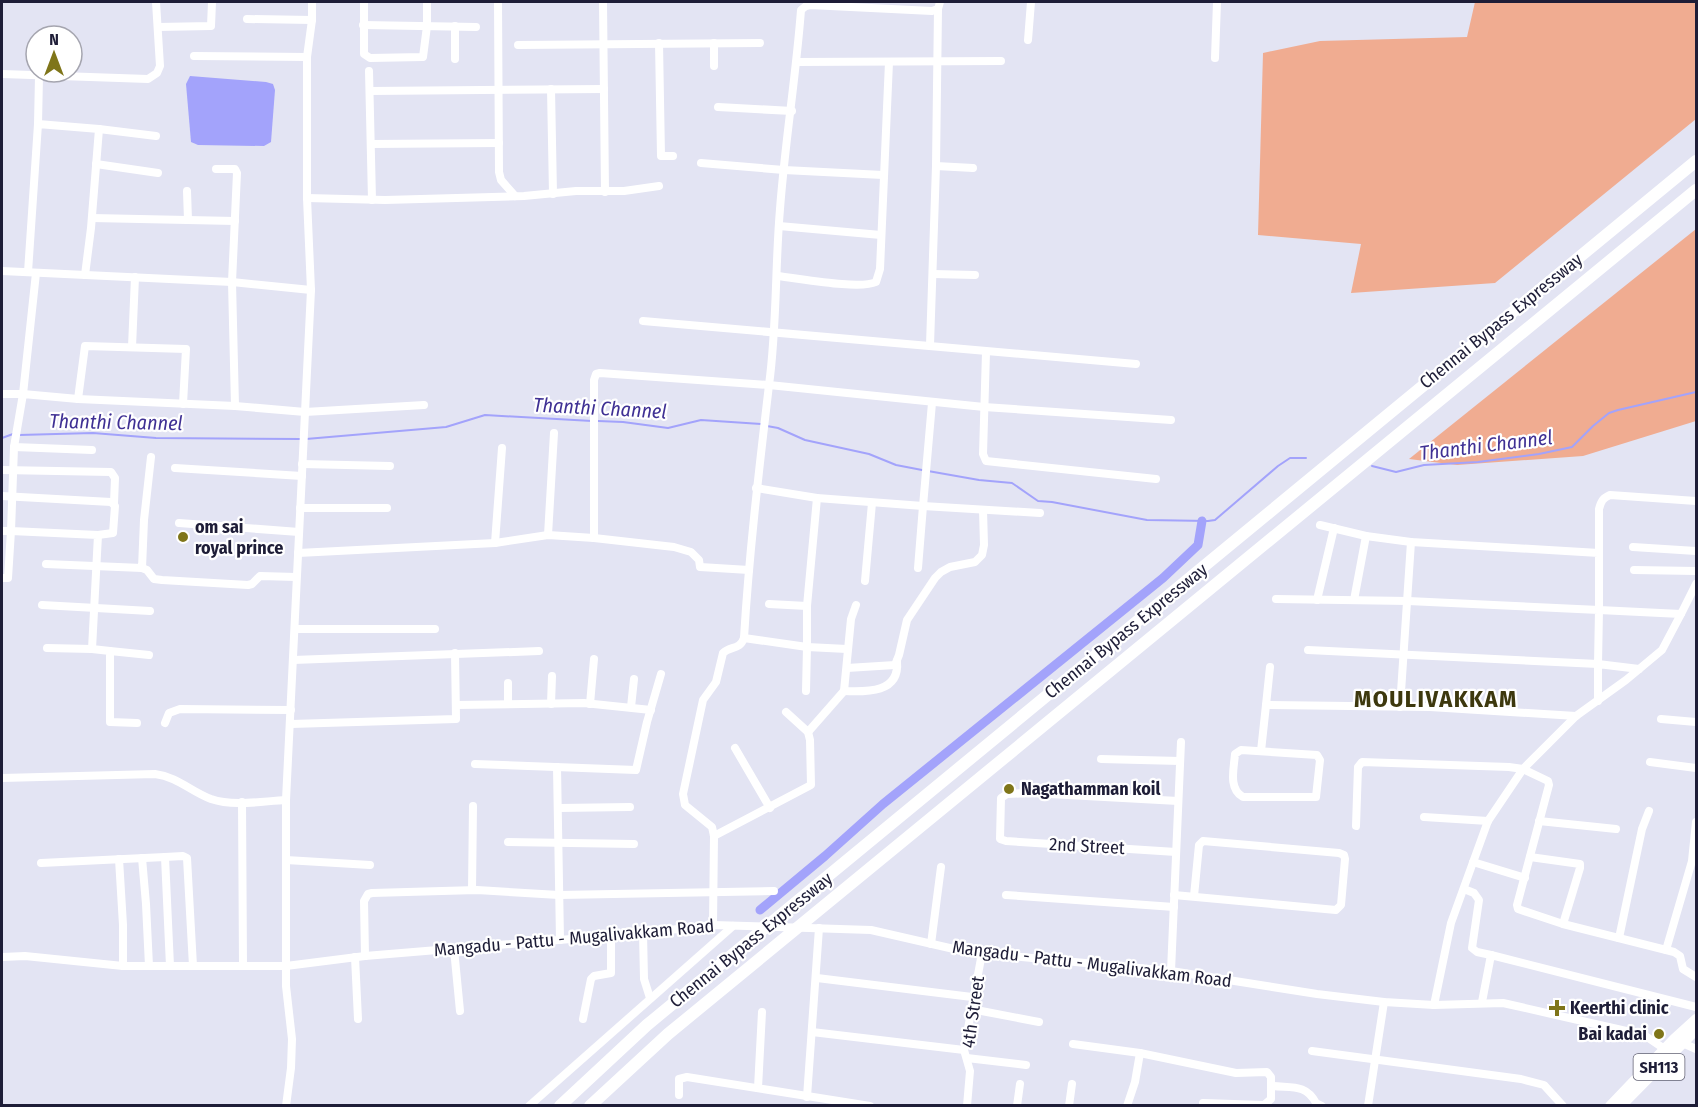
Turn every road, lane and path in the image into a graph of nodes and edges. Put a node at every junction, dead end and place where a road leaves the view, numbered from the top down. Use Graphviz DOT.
graph roads {
  1 [pos="156,2"];
  2 [pos="212,2"];
  3 [pos="312,2"];
  4 [pos="364,2"];
  5 [pos="427,2"];
  6 [pos="498,2"];
  7 [pos="603,2"];
  8 [pos="1031,2"];
  9 [pos="1217,2"];
  10 [pos="939,5"];
  11 [pos="802,6"];
  12 [pos="247,19"];
  13 [pos="312,20"];
  14 [pos="363,25"];
  15 [pos="427,26"];
  16 [pos="158,27"];
  17 [pos="455,27"];
  18 [pos="476,27"];
  19 [pos="1028,40"];
  20 [pos="659,43"];
  21 [pos="714,43"];
  22 [pos="760,43"];
  23 [pos="604,44"];
  24 [pos="518,45"];
  25 [pos="194,56"];
  26 [pos="307,57"];
  27 [pos="1215,58"];
  28 [pos="455,59"];
  29 [pos="797,62"];
  30 [pos="890,62"];
  31 [pos="936,62"];
  32 [pos="1001,62"];
  33 [pos="714,66"];
  34 [pos="369,71"];
  35 [pos="2,74"];
  36 [pos="24,75"];
  37 [pos="84,77"];
  38 [pos="39,84"];
  39 [pos="551,89"];
  40 [pos="604,89"];
  41 [pos="499,90"];
  42 [pos="370,92"];
  43 [pos="718,107"];
  44 [pos="792,111"];
  45 [pos="38,124"];
  46 [pos="99,129"];
  47 [pos="156,136"];
  48 [pos="499,143"];
  49 [pos="371,144"];
  50 [pos="673,156"];
  51 [pos="1696,160"];
  52 [pos="701,163"];
  53 [pos="96,164"];
  54 [pos="936,166"];
  55 [pos="973,168"];
  56 [pos="216,169"];
  57 [pos="784,170"];
  58 [pos="158,173"];
  59 [pos="883,175"];
  60 [pos="659,186"];
  61 [pos="1696,190"];
  62 [pos="187,191"];
  63 [pos="605,192"];
  64 [pos="553,194"];
  65 [pos="515,196"];
  66 [pos="307,198"];
  67 [pos="372,200"];
  68 [pos="92,218"];
  69 [pos="188,220"];
  70 [pos="235,221"];
  71 [pos="779,226"];
  72 [pos="881,235"];
  73 [pos="2,271"];
  74 [pos="32,273"];
  75 [pos="933,274"];
  76 [pos="85,275"];
  77 [pos="975,275"];
  78 [pos="777,276"];
  79 [pos="135,277"];
  80 [pos="232,282"];
  81 [pos="311,290"];
  82 [pos="643,321"];
  83 [pos="774,333"];
  84 [pos="930,345"];
  85 [pos="132,347"];
  86 [pos="986,352"];
  87 [pos="1136,364"];
  88 [pos="770,385"];
  89 [pos="2,394"];
  90 [pos="23,394"];
  91 [pos="78,399"];
  92 [pos="932,403"];
  93 [pos="183,404"];
  94 [pos="424,405"];
  95 [pos="234,406"];
  96 [pos="984,407"];
  97 [pos="305,412"];
  98 [pos="1171,420"];
  99 [pos="554,433"];
  100 [pos="14,447"];
  101 [pos="502,448"];
  102 [pos="92,450"];
  103 [pos="151,457"];
  104 [pos="302,464"];
  105 [pos="390,466"];
  106 [pos="175,468"];
  107 [pos="2,470"];
  108 [pos="13,471"];
  109 [pos="302,476"];
  110 [pos="1156,479"];
  111 [pos="756,488"];
  112 [pos="2,496"];
  113 [pos="12,497"];
  114 [pos="817,498"];
  115 [pos="1696,501"];
  116 [pos="114,503"];
  117 [pos="872,503"];
  118 [pos="923,506"];
  119 [pos="300,508"];
  120 [pos="387,508"];
  121 [pos="983,510"];
  122 [pos="1040,513"];
  123 [pos="179,523"];
  124 [pos="1320,525"];
  125 [pos="1334,528"];
  126 [pos="2,531"];
  127 [pos="11,531"];
  128 [pos="299,532"];
  129 [pos="98,535"];
  130 [pos="548,535"];
  131 [pos="1366,536"];
  132 [pos="594,538"];
  133 [pos="1411,542"];
  134 [pos="495,543"];
  135 [pos="1633,547"];
  136 [pos="1696,551"];
  137 [pos="298,553"];
  138 [pos="1599,553"];
  139 [pos="46,564"];
  140 [pos="96,566"];
  141 [pos="142,568"];
  142 [pos="918,568"];
  143 [pos="748,570"];
  144 [pos="1634,570"];
  145 [pos="1696,571"];
  146 [pos="296,577"];
  147 [pos="2,578"];
  148 [pos="865,581"];
  149 [pos="1696,584"];
  150 [pos="1276,599"];
  151 [pos="1317,600"];
  152 [pos="1354,600"];
  153 [pos="1408,601"];
  154 [pos="769,604"];
  155 [pos="856,604"];
  156 [pos="42,605"];
  157 [pos="807,606"];
  158 [pos="94,608"];
  159 [pos="1599,610"];
  160 [pos="150,611"];
  161 [pos="1681,614"];
  162 [pos="295,629"];
  163 [pos="435,629"];
  164 [pos="744,638"];
  165 [pos="807,647"];
  166 [pos="47,648"];
  167 [pos="847,649"];
  168 [pos="92,650"];
  169 [pos="1308,650"];
  170 [pos="110,651"];
  171 [pos="539,651"];
  172 [pos="455,653"];
  173 [pos="1403,654"];
  174 [pos="149,655"];
  175 [pos="594,659"];
  176 [pos="293,660"];
  177 [pos="897,661"];
  178 [pos="1598,664"];
  179 [pos="1270,667"];
  180 [pos="847,668"];
  181 [pos="1639,669"];
  182 [pos="661,674"];
  183 [pos="552,676"];
  184 [pos="634,679"];
  185 [pos="508,683"];
  186 [pos="806,691"];
  187 [pos="844,691"];
  188 [pos="1598,701"];
  189 [pos="508,704"];
  190 [pos="551,704"];
  191 [pos="590,704"];
  192 [pos="456,705"];
  193 [pos="1266,705"];
  194 [pos="631,707"];
  195 [pos="1400,707"];
  196 [pos="291,710"];
  197 [pos="651,710"];
  198 [pos="786,712"];
  199 [pos="1576,716"];
  200 [pos="1661,719"];
  201 [pos="1696,722"];
  202 [pos="138,723"];
  203 [pos="165,723"];
  204 [pos="291,724"];
  205 [pos="808,732"];
  206 [pos="1181,742"];
  207 [pos="735,748"];
  208 [pos="1261,751"];
  209 [pos="1101,759"];
  210 [pos="1180,761"];
  211 [pos="1650,762"];
  212 [pos="475,764"];
  213 [pos="557,767"];
  214 [pos="1696,768"];
  215 [pos="1523,769"];
  216 [pos="2,778"];
  217 [pos="286,800"];
  218 [pos="1178,801"];
  219 [pos="242,802"];
  220 [pos="473,806"];
  221 [pos="630,807"];
  222 [pos="559,808"];
  223 [pos="770,808"];
  224 [pos="1649,811"];
  225 [pos="1424,817"];
  226 [pos="1488,821"];
  227 [pos="1539,821"];
  228 [pos="1696,822"];
  229 [pos="1356,826"];
  230 [pos="1616,830"];
  231 [pos="714,836"];
  232 [pos="508,842"];
  233 [pos="560,843"];
  234 [pos="634,844"];
  235 [pos="1176,852"];
  236 [pos="165,857"];
  237 [pos="1530,857"];
  238 [pos="142,858"];
  239 [pos="119,860"];
  240 [pos="286,860"];
  241 [pos="1473,862"];
  242 [pos="41,863"];
  243 [pos="370,865"];
  244 [pos="941,867"];
  245 [pos="1525,878"];
  246 [pos="1464,889"];
  247 [pos="472,890"];
  248 [pos="774,891"];
  249 [pos="714,892"];
  250 [pos="1006,895"];
  251 [pos="1174,895"];
  252 [pos="559,896"];
  253 [pos="1194,896"];
  254 [pos="1174,907"];
  255 [pos="1563,924"];
  256 [pos="713,925"];
  257 [pos="733,926"];
  258 [pos="819,928"];
  259 [pos="643,933"];
  260 [pos="611,936"];
  261 [pos="1619,938"];
  262 [pos="560,940"];
  263 [pos="931,944"];
  264 [pos="454,949"];
  265 [pos="1666,950"];
  266 [pos="982,953"];
  267 [pos="1491,955"];
  268 [pos="2,957"];
  269 [pos="360,957"];
  270 [pos="123,966"];
  271 [pos="149,966"];
  272 [pos="170,966"];
  273 [pos="193,966"];
  274 [pos="243,966"];
  275 [pos="286,966"];
  276 [pos="1171,971"];
  277 [pos="1696,977"];
  278 [pos="817,978"];
  279 [pos="972,997"];
  280 [pos="650,998"];
  281 [pos="1384,1002"];
  282 [pos="1482,1002"];
  283 [pos="1434,1005"];
  284 [pos="1696,1007"];
  285 [pos="971,1009"];
  286 [pos="460,1011"];
  287 [pos="762,1012"];
  288 [pos="583,1018"];
  289 [pos="358,1019"];
  290 [pos="1696,1019"];
  291 [pos="1039,1022"];
  292 [pos="1696,1030"];
  293 [pos="812,1032"];
  294 [pos="1678,1041"];
  295 [pos="1073,1044"];
  296 [pos="1696,1049"];
  297 [pos="1312,1051"];
  298 [pos="1668,1051"];
  299 [pos="1140,1053"];
  300 [pos="965,1054"];
  301 [pos="1375,1060"];
  302 [pos="1026,1065"];
  303 [pos="1020,1083"];
  304 [pos="1072,1084"];
  305 [pos="1273,1086"];
  306 [pos="758,1088"];
  307 [pos="680,1095"];
  308 [pos="807,1097"];
  309 [pos="1203,1103"];
  310 [pos="864,1105"];
  311 [pos="286,1106"];
  312 [pos="529,1106"];
  313 [pos="560,1106"];
  314 [pos="590,1106"];
  315 [pos="870,1106"];
  316 [pos="967,1106"];
  317 [pos="1017,1106"];
  318 [pos="1069,1106"];
  319 [pos="1127,1106"];
  320 [pos="1322,1106"];
  321 [pos="1368,1106"];
  322 [pos="1563,1106"];
  323 [pos="1611,1106"];
  324 [pos="1621,1106"];
  1 -- 16 [label="street"];
  2 -- 16 [label="street"];
  3 -- 13 [label="street"];
  4 -- 14 [label="street"];
  5 -- 15 [label="street"];
  6 -- 41 [label="street"];
  7 -- 23 [label="street"];
  8 -- 19 [label="street"];
  9 -- 27 [label="street"];
  10 -- 11 [label="street"];
  10 -- 31 [label="street"];
  11 -- 29 [label="street"];
  12 -- 13 [label="street"];
  13 -- 26 [label="street"];
  14 -- 15 [label="street"];
  14 -- 15 [label="street"];
  15 -- 17 [label="street"];
  16 -- 37 [label="street"];
  17 -- 18 [label="street"];
  17 -- 28 [label="street"];
  20 -- 21 [label="street"];
  20 -- 23 [label="street"];
  20 -- 50 [label="street"];
  21 -- 22 [label="street"];
  21 -- 33 [label="street"];
  23 -- 24 [label="street"];
  23 -- 40 [label="street"];
  25 -- 26 [label="street"];
  26 -- 66 [label="street"];
  29 -- 30 [label="street"];
  29 -- 44 [label="street"];
  30 -- 31 [label="street"];
  30 -- 59 [label="street"];
  31 -- 32 [label="street"];
  31 -- 54 [label="street"];
  34 -- 42 [label="street"];
  35 -- 36 [label="street"];
  38 -- 45 [label="street"];
  39 -- 40 [label="street"];
  39 -- 41 [label="street"];
  39 -- 64 [label="street"];
  40 -- 63 [label="street"];
  41 -- 42 [label="street"];
  41 -- 48 [label="street"];
  42 -- 49 [label="street"];
  43 -- 44 [label="street"];
  44 -- 57 [label="street"];
  45 -- 46 [label="street"];
  45 -- 74 [label="street"];
  46 -- 47 [label="street"];
  46 -- 53 [label="street"];
  48 -- 49 [label="street"];
  48 -- 65 [label="street"];
  49 -- 67 [label="street"];
  51 -- 313 [label="highway, Chennai Bypass Expressway"];
  52 -- 57 [label="street"];
  53 -- 58 [label="street"];
  53 -- 68 [label="street"];
  54 -- 55 [label="street"];
  54 -- 75 [label="street"];
  56 -- 70 [label="street"];
  57 -- 59 [label="street"];
  57 -- 71 [label="street"];
  59 -- 72 [label="street"];
  60 -- 63 [label="street"];
  61 -- 314 [label="highway, Chennai Bypass Expressway"];
  62 -- 69 [label="street"];
  63 -- 64 [label="street"];
  64 -- 65 [label="street"];
  65 -- 67 [label="street"];
  66 -- 67 [label="street"];
  66 -- 81 [label="street"];
  68 -- 69 [label="street"];
  68 -- 76 [label="street"];
  69 -- 70 [label="street"];
  70 -- 80 [label="street"];
  71 -- 72 [label="street"];
  71 -- 78 [label="street"];
  72 -- 78 [label="street"];
  73 -- 74 [label="street"];
  74 -- 76 [label="street"];
  74 -- 90 [label="street"];
  75 -- 77 [label="street"];
  75 -- 84 [label="street"];
  76 -- 79 [label="street"];
  78 -- 83 [label="street"];
  79 -- 80 [label="street"];
  79 -- 85 [label="street"];
  80 -- 81 [label="street"];
  80 -- 95 [label="street"];
  81 -- 97 [label="street"];
  82 -- 83 [label="street"];
  83 -- 84 [label="street"];
  83 -- 88 [label="street"];
  84 -- 86 [label="street"];
  85 -- 91 [label="street"];
  85 -- 93 [label="street"];
  86 -- 87 [label="street"];
  86 -- 96 [label="street"];
  88 -- 92 [label="street"];
  88 -- 111 [label="street"];
  88 -- 132 [label="street"];
  89 -- 90 [label="street"];
  90 -- 91 [label="street"];
  90 -- 100 [label="street"];
  91 -- 93 [label="street"];
  92 -- 96 [label="street"];
  92 -- 118 [label="street"];
  93 -- 95 [label="street"];
  94 -- 97 [label="street"];
  95 -- 97 [label="street"];
  96 -- 98 [label="street"];
  96 -- 110 [label="street"];
  97 -- 104 [label="street"];
  99 -- 130 [label="street"];
  100 -- 102 [label="street"];
  100 -- 108 [label="street"];
  101 -- 134 [label="street"];
  103 -- 141 [label="street"];
  104 -- 105 [label="street"];
  104 -- 109 [label="street"];
  106 -- 109 [label="street"];
  107 -- 108 [label="street"];
  108 -- 113 [label="street"];
  108 -- 116 [label="street"];
  109 -- 119 [label="street"];
  111 -- 114 [label="street"];
  111 -- 143 [label="street"];
  112 -- 113 [label="street"];
  113 -- 116 [label="street"];
  113 -- 127 [label="street"];
  114 -- 117 [label="street"];
  114 -- 157 [label="street"];
  115 -- 138 [label="street"];
  116 -- 129 [label="street"];
  117 -- 118 [label="street"];
  117 -- 148 [label="street"];
  118 -- 121 [label="street"];
  118 -- 142 [label="street"];
  119 -- 120 [label="street"];
  119 -- 128 [label="street"];
  121 -- 122 [label="street"];
  121 -- 177 [label="street"];
  123 -- 128 [label="street"];
  124 -- 125 [label="street"];
  125 -- 131 [label="street"];
  125 -- 151 [label="street"];
  126 -- 127 [label="street"];
  127 -- 129 [label="street"];
  127 -- 147 [label="street"];
  128 -- 137 [label="street"];
  129 -- 140 [label="street"];
  130 -- 132 [label="street"];
  130 -- 134 [label="street"];
  131 -- 133 [label="street"];
  131 -- 152 [label="street"];
  132 -- 143 [label="street"];
  133 -- 138 [label="street"];
  133 -- 153 [label="street"];
  134 -- 137 [label="street"];
  135 -- 136 [label="street"];
  137 -- 146 [label="street"];
  138 -- 159 [label="street"];
  139 -- 140 [label="street"];
  140 -- 141 [label="street"];
  140 -- 158 [label="street"];
  141 -- 146 [label="street"];
  143 -- 164 [label="street"];
  144 -- 145 [label="street"];
  146 -- 162 [label="street"];
  149 -- 161 [label="street"];
  150 -- 151 [label="street"];
  151 -- 152 [label="street"];
  152 -- 153 [label="street"];
  153 -- 159 [label="street"];
  153 -- 173 [label="street"];
  154 -- 157 [label="street"];
  155 -- 167 [label="street"];
  156 -- 158 [label="street"];
  157 -- 165 [label="street"];
  158 -- 160 [label="street"];
  158 -- 168 [label="street"];
  159 -- 161 [label="street"];
  159 -- 178 [label="street"];
  161 -- 181 [label="street"];
  162 -- 163 [label="street"];
  162 -- 176 [label="street"];
  164 -- 165 [label="street"];
  164 -- 231 [label="street"];
  165 -- 167 [label="street"];
  165 -- 186 [label="street"];
  166 -- 168 [label="street"];
  167 -- 180 [label="street"];
  168 -- 170 [label="street"];
  169 -- 173 [label="street"];
  170 -- 174 [label="street"];
  170 -- 202 [label="street"];
  171 -- 172 [label="street"];
  172 -- 176 [label="street"];
  172 -- 192 [label="street"];
  173 -- 178 [label="street"];
  173 -- 195 [label="street"];
  175 -- 191 [label="street"];
  176 -- 196 [label="street"];
  177 -- 180 [label="street"];
  177 -- 187 [label="street"];
  178 -- 181 [label="street"];
  178 -- 188 [label="street"];
  179 -- 193 [label="street"];
  180 -- 187 [label="street"];
  181 -- 188 [label="street"];
  182 -- 197 [label="street"];
  183 -- 190 [label="street"];
  184 -- 194 [label="street"];
  185 -- 189 [label="street"];
  187 -- 205 [label="street"];
  188 -- 199 [label="street"];
  189 -- 190 [label="street"];
  189 -- 192 [label="street"];
  190 -- 191 [label="street"];
  191 -- 194 [label="street"];
  192 -- 204 [label="street"];
  193 -- 195 [label="street"];
  193 -- 208 [label="street"];
  194 -- 197 [label="street"];
  195 -- 199 [label="street"];
  196 -- 203 [label="street"];
  196 -- 204 [label="street"];
  197 -- 213 [label="street"];
  198 -- 205 [label="street"];
  199 -- 215 [label="street"];
  200 -- 201 [label="street"];
  204 -- 217 [label="street"];
  205 -- 223 [label="street"];
  206 -- 210 [label="street"];
  207 -- 223 [label="street"];
  208 -- 208 [label="street"];
  209 -- 210 [label="street"];
  210 -- 218 [label="street"];
  211 -- 214 [label="street"];
  212 -- 213 [label="street"];
  213 -- 222 [label="street"];
  215 -- 226 [label="street"];
  215 -- 227 [label="street"];
  215 -- 229 [label="street"];
  216 -- 219 [label="street"];
  217 -- 219 [label="street"];
  217 -- 240 [label="street"];
  218 -- 235 [label="street"];
  218 -- 235 [label="street, 2nd Street"];
  219 -- 274 [label="street"];
  220 -- 247 [label="street"];
  221 -- 222 [label="street"];
  222 -- 233 [label="street"];
  223 -- 231 [label="street"];
  224 -- 261 [label="street"];
  225 -- 226 [label="street"];
  226 -- 241 [label="street"];
  227 -- 230 [label="street"];
  227 -- 237 [label="street"];
  228 -- 265 [label="street"];
  231 -- 249 [label="street"];
  232 -- 233 [label="street"];
  233 -- 234 [label="street"];
  233 -- 252 [label="street"];
  235 -- 251 [label="street"];
  236 -- 238 [label="street"];
  236 -- 272 [label="street"];
  236 -- 273 [label="street"];
  237 -- 245 [label="street"];
  237 -- 255 [label="street"];
  238 -- 239 [label="street"];
  238 -- 271 [label="street"];
  239 -- 242 [label="street"];
  239 -- 270 [label="street"];
  240 -- 243 [label="street"];
  240 -- 275 [label="street"];
  241 -- 245 [label="street"];
  241 -- 246 [label="street"];
  244 -- 263 [label="street"];
  245 -- 255 [label="street"];
  246 -- 267 [label="street"];
  246 -- 283 [label="street"];
  247 -- 252 [label="street"];
  247 -- 269 [label="street"];
  248 -- 249 [label="street"];
  249 -- 252 [label="street"];
  249 -- 256 [label="street"];
  250 -- 254 [label="street"];
  251 -- 253 [label="street"];
  251 -- 254 [label="street"];
  252 -- 262 [label="street"];
  253 -- 253 [label="street"];
  254 -- 276 [label="street"];
  255 -- 261 [label="street"];
  256 -- 257 [label="street, Mangadu - Pattu - Mugalivakkam Road"];
  256 -- 259 [label="street, Mangadu - Pattu - Mugalivakkam Road"];
  257 -- 258 [label="street, Mangadu - Pattu - Mugalivakkam Road"];
  257 -- 280 [label="street"];
  258 -- 263 [label="street, Mangadu - Pattu - Mugalivakkam Road"];
  258 -- 278 [label="street"];
  259 -- 260 [label="street, Mangadu - Pattu - Mugalivakkam Road"];
  259 -- 280 [label="street"];
  260 -- 262 [label="street, Mangadu - Pattu - Mugalivakkam Road"];
  260 -- 288 [label="street"];
  261 -- 265 [label="street"];
  262 -- 264 [label="street, Mangadu - Pattu - Mugalivakkam Road"];
  263 -- 266 [label="street, Mangadu - Pattu - Mugalivakkam Road"];
  264 -- 269 [label="street, Mangadu - Pattu - Mugalivakkam Road"];
  264 -- 286 [label="street"];
  265 -- 277 [label="street"];
  266 -- 276 [label="street, Mangadu - Pattu - Mugalivakkam Road"];
  266 -- 279 [label="street, 4th Street"];
  267 -- 282 [label="street"];
  267 -- 284 [label="street"];
  268 -- 270 [label="street, Mangadu - Pattu - Mugalivakkam Road"];
  269 -- 275 [label="street, Mangadu - Pattu - Mugalivakkam Road"];
  269 -- 289 [label="street"];
  270 -- 271 [label="street, Mangadu - Pattu - Mugalivakkam Road"];
  271 -- 272 [label="street, Mangadu - Pattu - Mugalivakkam Road"];
  272 -- 273 [label="street, Mangadu - Pattu - Mugalivakkam Road"];
  273 -- 274 [label="street, Mangadu - Pattu - Mugalivakkam Road"];
  274 -- 275 [label="street, Mangadu - Pattu - Mugalivakkam Road"];
  275 -- 311 [label="street"];
  276 -- 281 [label="street, Mangadu - Pattu - Mugalivakkam Road"];
  278 -- 279 [label="street"];
  278 -- 293 [label="street"];
  279 -- 285 [label="street, 4th Street"];
  280 -- 312 [label="street"];
  281 -- 283 [label="street, Mangadu - Pattu - Mugalivakkam Road"];
  281 -- 301 [label="street"];
  282 -- 283 [label="street, Mangadu - Pattu - Mugalivakkam Road"];
  282 -- 298 [label="street, Mangadu - Pattu - Mugalivakkam Road"];
  285 -- 291 [label="street"];
  285 -- 300 [label="street, 4th Street"];
  287 -- 306 [label="street"];
  290 -- 294 [label="main road, SH113"];
  292 -- 294 [label="main road, SH113"];
  293 -- 300 [label="street"];
  293 -- 308 [label="street"];
  294 -- 296 [label="street"];
  294 -- 298 [label="main road, SH113"];
  295 -- 299 [label="street"];
  297 -- 301 [label="street"];
  298 -- 323 [label="main road, SH113"];
  298 -- 324 [label="main road, SH113"];
  299 -- 305 [label="street"];
  299 -- 319 [label="street"];
  300 -- 302 [label="street"];
  300 -- 316 [label="street, 4th Street"];
  301 -- 321 [label="street"];
  301 -- 322 [label="street"];
  303 -- 317 [label="street"];
  304 -- 318 [label="street"];
  305 -- 309 [label="street"];
  305 -- 320 [label="street"];
  306 -- 307 [label="street"];
  306 -- 308 [label="street"];
  308 -- 310 [label="street"];
  310 -- 315 [label="street"];
}
